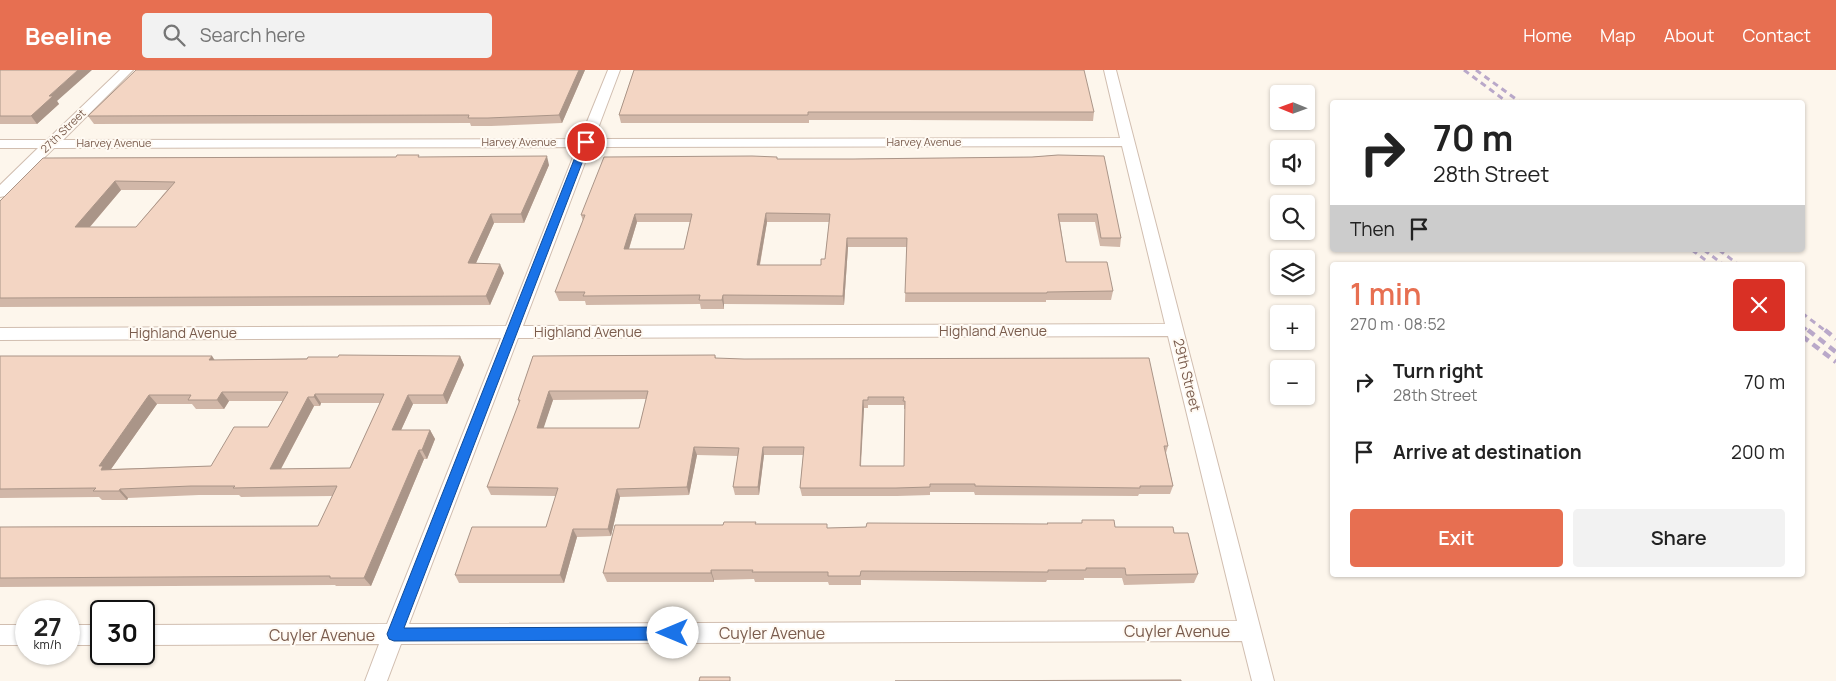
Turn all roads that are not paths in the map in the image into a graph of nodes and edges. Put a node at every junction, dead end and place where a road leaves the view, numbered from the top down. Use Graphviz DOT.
graph roads {
  1 [pos="127,70"];
  2 [pos="614,70"];
  3 [pos="1110,70"];
  4 [pos="586,142"];
  5 [pos="1128,142"];
  6 [pos="51,143"];
  7 [pos="0,144"];
  8 [pos="0,193"];
  9 [pos="1176,330"];
  10 [pos="512,332"];
  11 [pos="0,334"];
  12 [pos="1251,631"];
  13 [pos="394,634"];
  14 [pos="0,635"];
  15 [pos="15,635"];
  16 [pos="155,635"];
  17 [pos="376,681"];
  18 [pos="1263,681"];
  1 -- 6 [label="street, 27th Street"];
  2 -- 4 [label="street"];
  3 -- 5 [label="street, 29th Street"];
  4 -- 5 [label="street, Harvey Avenue"];
  4 -- 6 [label="street, Harvey Avenue"];
  4 -- 10 [label="street"];
  5 -- 9 [label="street, 29th Street"];
  6 -- 7 [label="street, Harvey Avenue"];
  6 -- 8 [label="street, 27th Street"];
  9 -- 10 [label="street, Highland Avenue"];
  9 -- 12 [label="street, 29th Street"];
  10 -- 11 [label="street, Highland Avenue"];
  10 -- 13 [label="street"];
  12 -- 13 [label="street, Cuyler Avenue"];
  12 -- 18 [label="street, 29th Street"];
  13 -- 16 [label="street, Cuyler Avenue"];
  13 -- 17 [label="street"];
  14 -- 15 [label="street"];
}
